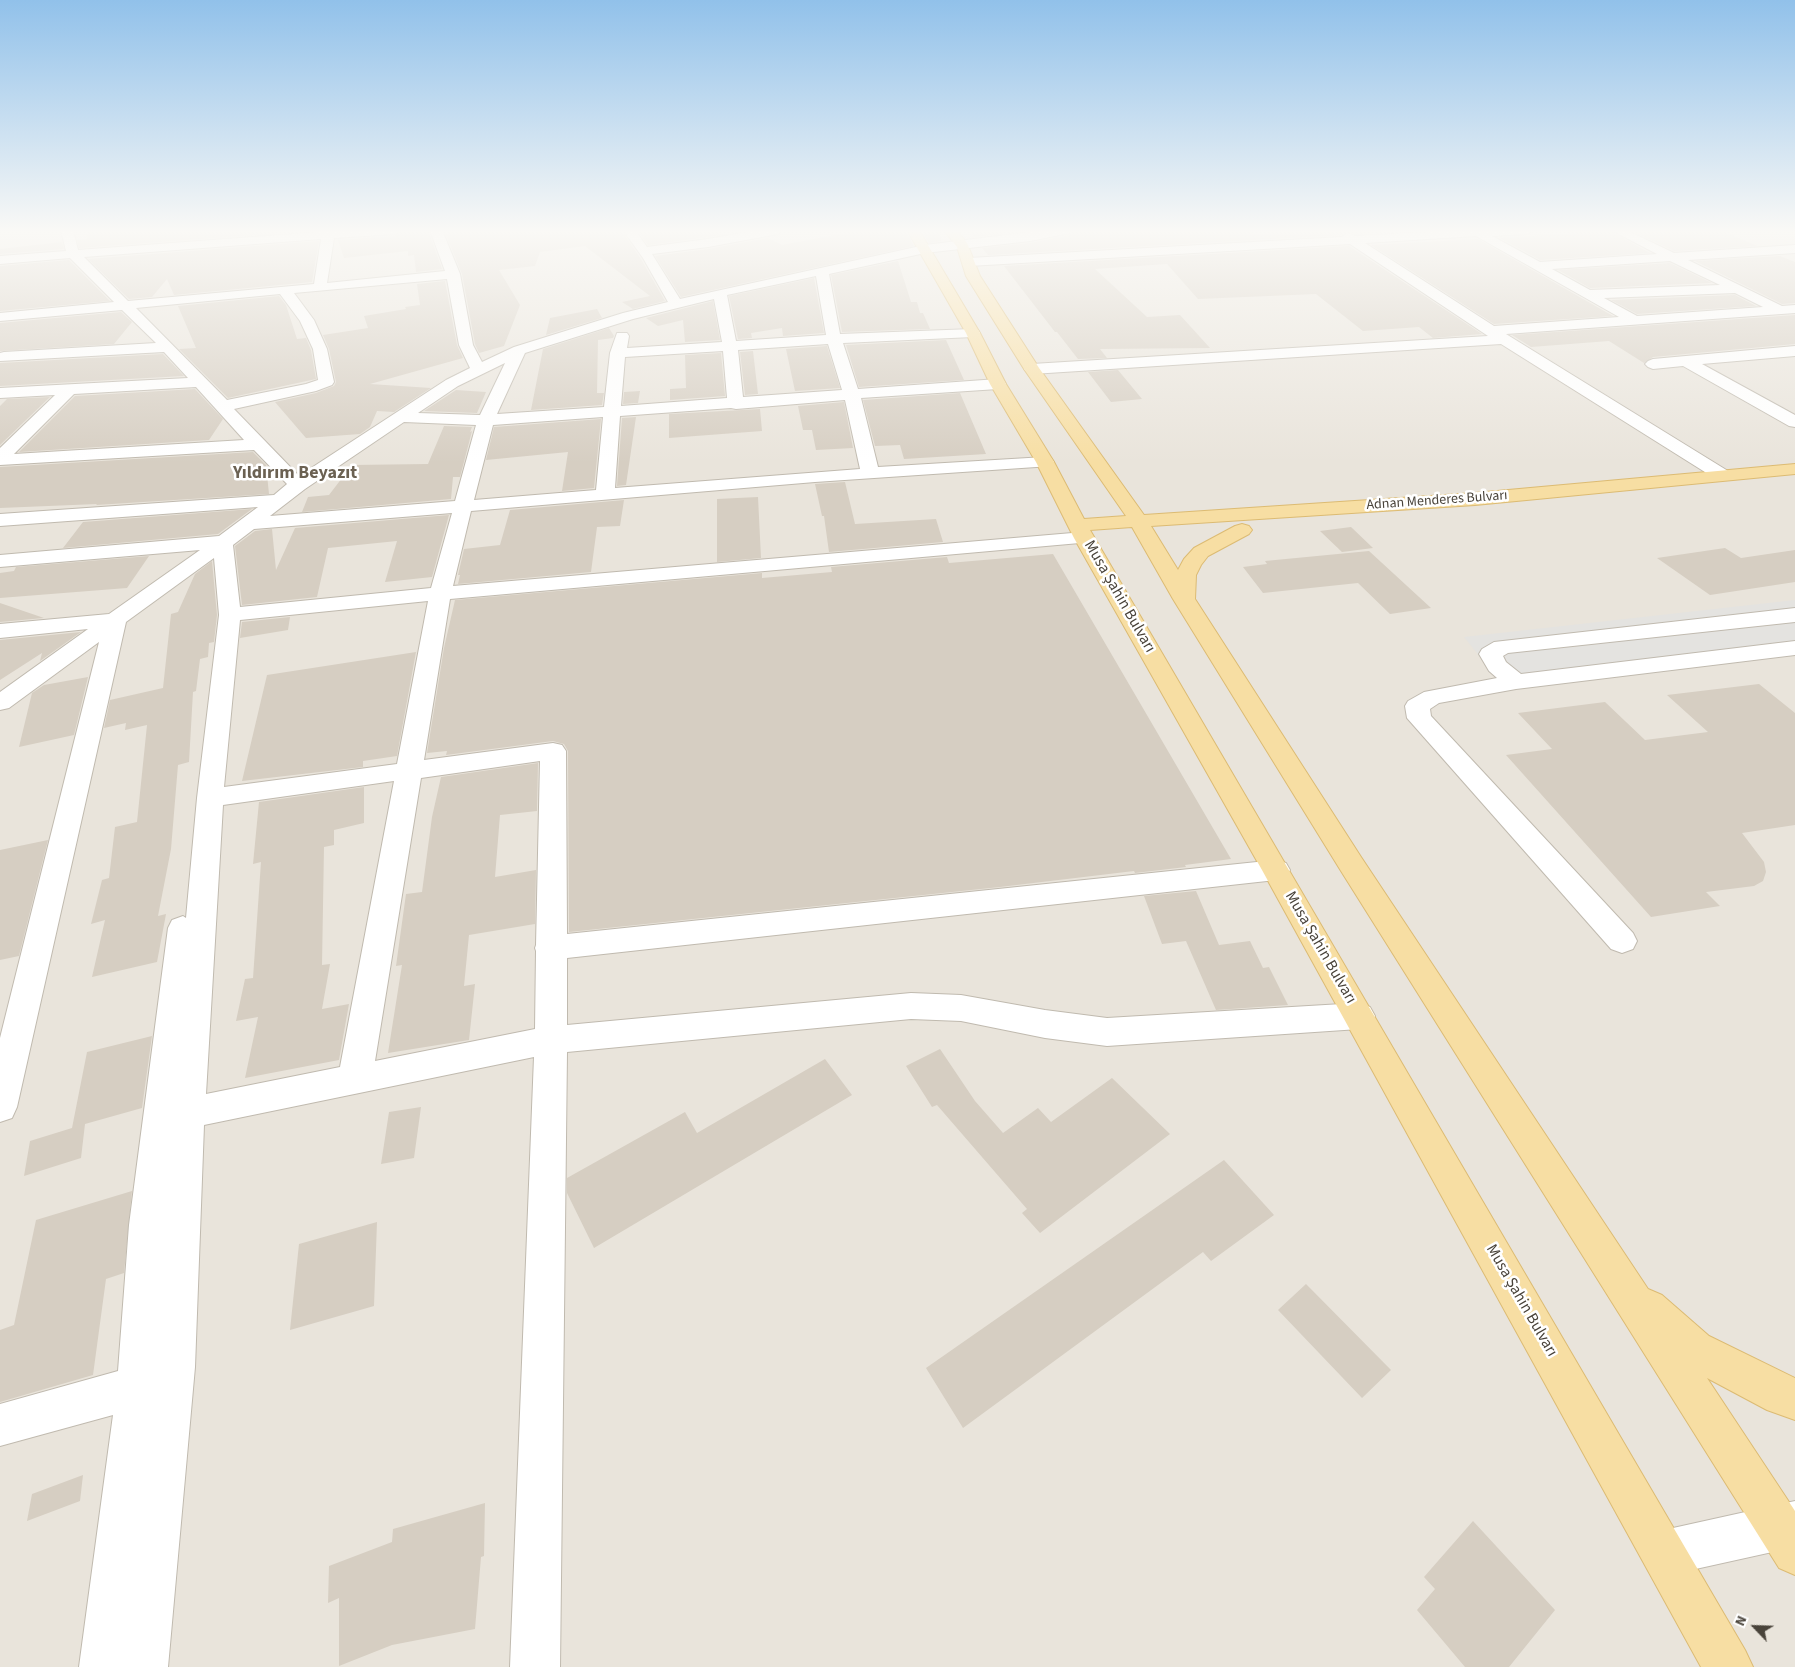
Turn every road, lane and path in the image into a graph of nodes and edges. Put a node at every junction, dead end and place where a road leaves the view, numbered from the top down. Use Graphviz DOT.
graph roads {
  1 [pos="105,308"];
  2 [pos="126,308"];
  3 [pos="298,308"];
  4 [pos="459,308"];
  5 [pos="658,308"];
  6 [pos="723,308"];
  7 [pos="828,308"];
  8 [pos="964,308"];
  9 [pos="993,308"];
  10 [pos="1456,308"];
  11 [pos="1612,308"];
  12 [pos="1774,308"];
  13 [pos="1795,309"];
  14 [pos="1779,310"];
  15 [pos="40,314"];
  16 [pos="628,316"];
  17 [pos="0,317"];
  18 [pos="1632,319"];
  19 [pos="28,328"];
  20 [pos="973,333"];
  21 [pos="1497,335"];
  22 [pos="834,339"];
  23 [pos="16,343"];
  24 [pos="730,346"];
  25 [pos="168,348"];
  26 [pos="519,350"];
  27 [pos="1795,351"];
  28 [pos="618,353"];
  29 [pos="2,359"];
  30 [pos="1684,361"];
  31 [pos="1653,364"];
  32 [pos="478,369"];
  33 [pos="1032,369"];
  34 [pos="200,382"];
  35 [pos="998,384"];
  36 [pos="69,390"];
  37 [pos="0,393"];
  38 [pos="852,395"];
  39 [pos="736,404"];
  40 [pos="222,406"];
  41 [pos="612,410"];
  42 [pos="402,417"];
  43 [pos="486,420"];
  44 [pos="1795,422"];
  45 [pos="258,444"];
  46 [pos="0,459"];
  47 [pos="1045,462"];
  48 [pos="1795,469"];
  49 [pos="870,473"];
  50 [pos="1722,475"];
  51 [pos="1795,481"];
  52 [pos="298,485"];
  53 [pos="605,494"];
  54 [pos="280,500"];
  55 [pos="464,506"];
  56 [pos="1207,517"];
  57 [pos="0,520"];
  58 [pos="1142,528"];
  59 [pos="1242,530"];
  60 [pos="1081,532"];
  61 [pos="229,538"];
  62 [pos="0,561"];
  63 [pos="440,593"];
  64 [pos="1184,599"];
  65 [pos="230,615"];
  66 [pos="1795,615"];
  67 [pos="116,620"];
  68 [pos="0,631"];
  69 [pos="1795,648"];
  70 [pos="1516,682"];
  71 [pos="0,703"];
  72 [pos="408,770"];
  73 [pos="210,798"];
  74 [pos="1276,870"];
  75 [pos="1622,941"];
  76 [pos="550,948"];
  77 [pos="1359,1016"];
  78 [pos="551,1040"];
  79 [pos="355,1080"];
  80 [pos="0,1107"];
  81 [pos="187,1113"];
  82 [pos="1628,1293"];
  83 [pos="138,1387"];
  84 [pos="1795,1399"];
  85 [pos="0,1425"];
  86 [pos="1790,1535"];
  87 [pos="1664,1553"];
  88 [pos="104,1667"];
  89 [pos="143,1667"];
  90 [pos="535,1667"];
  91 [pos="1728,1667"];
  1 -- 15 [label="street"];
  2 -- 25 [label="street"];
  3 -- 40 [label="street"];
  4 -- 32 [label="street"];
  5 -- 16 [label="street"];
  6 -- 24 [label="street"];
  7 -- 22 [label="street"];
  8 -- 20 [label="main road, Musa Şahin Bulvarı"];
  9 -- 33 [label="main road"];
  10 -- 21 [label="street"];
  11 -- 18 [label="street"];
  12 -- 14 [label="street"];
  13 -- 14 [label="street"];
  14 -- 18 [label="street"];
  15 -- 17 [label="street"];
  15 -- 19 [label="street"];
  16 -- 26 [label="street"];
  16 -- 28 [label="street"];
  18 -- 21 [label="street"];
  20 -- 22 [label="street"];
  20 -- 35 [label="main road, Musa Şahin Bulvarı"];
  21 -- 33 [label="street"];
  21 -- 50 [label="street"];
  22 -- 24 [label="street"];
  22 -- 38 [label="street"];
  23 -- 29 [label="street"];
  24 -- 28 [label="street"];
  24 -- 39 [label="street"];
  25 -- 29 [label="street"];
  25 -- 34 [label="street"];
  26 -- 32 [label="street"];
  26 -- 43 [label="street"];
  27 -- 30 [label="street"];
  28 -- 41 [label="street"];
  30 -- 31 [label="street"];
  30 -- 44 [label="street"];
  32 -- 42 [label="street"];
  33 -- 56 [label="main road"];
  33 -- 58 [label="main road"];
  34 -- 36 [label="street"];
  34 -- 40 [label="street"];
  35 -- 38 [label="street"];
  35 -- 47 [label="main road, Musa Şahin Bulvarı"];
  36 -- 37 [label="street"];
  36 -- 46 [label="street"];
  38 -- 39 [label="street"];
  38 -- 49 [label="street"];
  39 -- 41 [label="street"];
  40 -- 45 [label="street"];
  41 -- 43 [label="street"];
  41 -- 53 [label="street"];
  42 -- 43 [label="street"];
  42 -- 52 [label="street"];
  43 -- 55 [label="street"];
  45 -- 46 [label="street"];
  45 -- 52 [label="street"];
  47 -- 49 [label="street"];
  47 -- 60 [label="main road, Musa Şahin Bulvarı"];
  48 -- 50 [label="main road, Adnan Menderes Bulvarı"];
  49 -- 53 [label="street"];
  50 -- 56 [label="main road, Adnan Menderes Bulvarı"];
  51 -- 59 [label="main road, Adnan Menderes Bulvarı"];
  52 -- 54 [label="street"];
  53 -- 55 [label="street"];
  54 -- 57 [label="street"];
  54 -- 61 [label="street"];
  55 -- 61 [label="street"];
  55 -- 63 [label="street"];
  56 -- 58 [label="main road, Adnan Menderes Bulvarı"];
  58 -- 59 [label="main road, Adnan Menderes Bulvarı"];
  58 -- 60 [label="main road, Adnan Menderes Bulvarı"];
  58 -- 64 [label="main road"];
  59 -- 64 [label="main road"];
  60 -- 63 [label="street"];
  60 -- 74 [label="main road, Musa Şahin Bulvarı"];
  61 -- 62 [label="street"];
  61 -- 65 [label="street"];
  61 -- 67 [label="street"];
  61 -- 83 [label="street"];
  63 -- 65 [label="street"];
  63 -- 72 [label="street"];
  64 -- 82 [label="main road"];
  65 -- 73 [label="street"];
  66 -- 70 [label="street"];
  67 -- 68 [label="street"];
  67 -- 71 [label="street"];
  67 -- 80 [label="street"];
  69 -- 70 [label="street"];
  70 -- 75 [label="street"];
  72 -- 73 [label="street"];
  72 -- 76 [label="street"];
  72 -- 79 [label="street"];
  73 -- 81 [label="street"];
  74 -- 76 [label="street"];
  74 -- 77 [label="main road, Musa Şahin Bulvarı"];
  76 -- 78 [label="street"];
  77 -- 78 [label="street"];
  77 -- 87 [label="main road, Musa Şahin Bulvarı"];
  78 -- 79 [label="street"];
  78 -- 90 [label="street"];
  79 -- 81 [label="street"];
  81 -- 89 [label="street"];
  82 -- 84 [label="main road"];
  82 -- 86 [label="main road"];
  83 -- 85 [label="street"];
  83 -- 88 [label="street"];
  86 -- 87 [label="street"];
  87 -- 91 [label="main road, Musa Şahin Bulvarı"];
}
